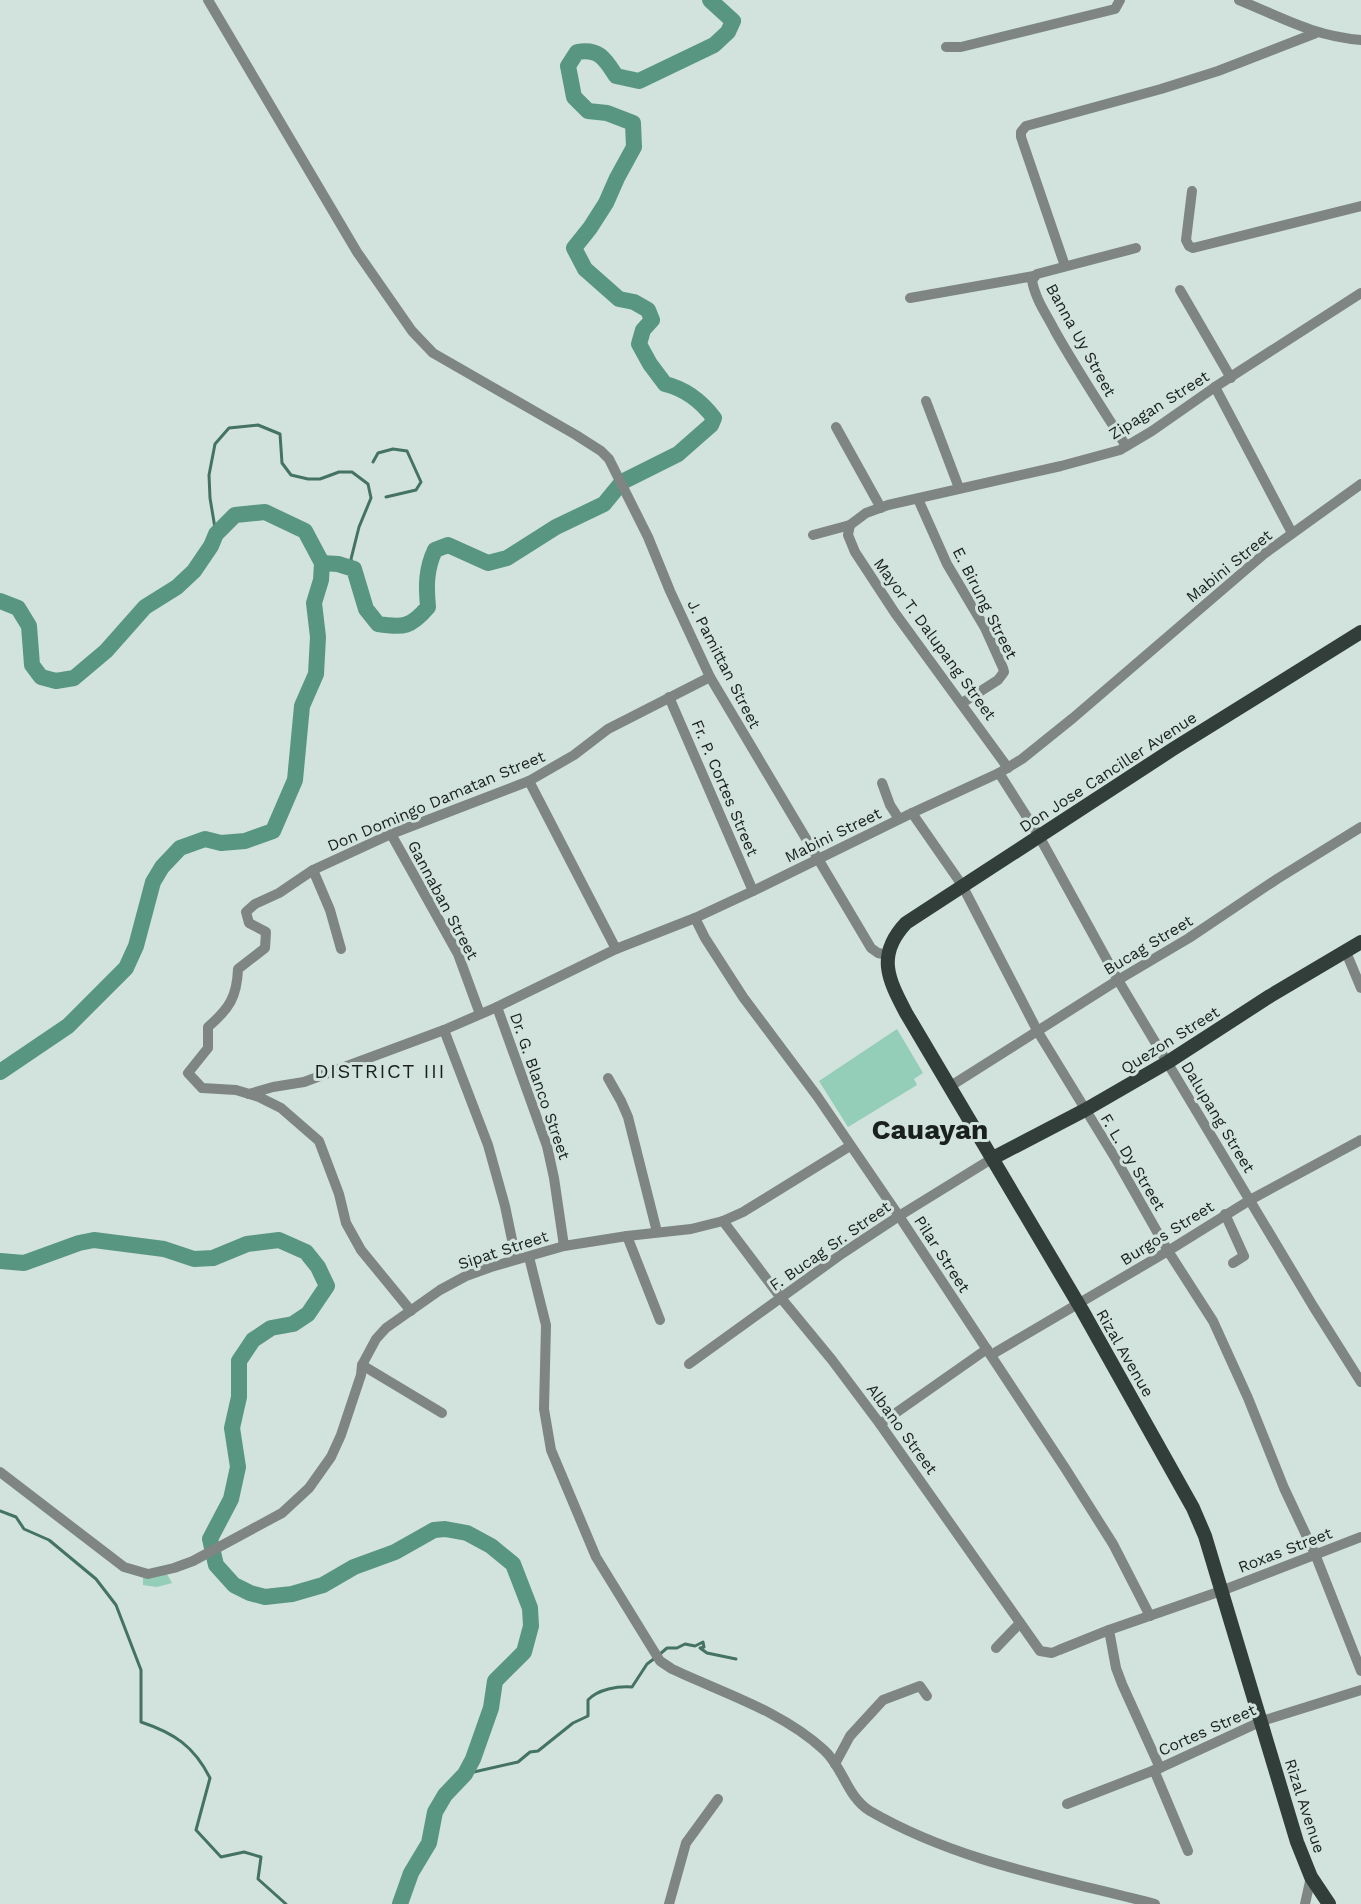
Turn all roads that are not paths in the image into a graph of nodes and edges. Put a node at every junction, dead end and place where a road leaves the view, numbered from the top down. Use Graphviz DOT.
graph roads {
  1 [pos="208,0"];
  2 [pos="1120,0"];
  3 [pos="1239,0"];
  4 [pos="1316,33"];
  5 [pos="1361,40"];
  6 [pos="946,47"];
  7 [pos="1192,191"];
  8 [pos="1361,206"];
  9 [pos="1136,248"];
  10 [pos="1065,266"];
  11 [pos="1034,276"];
  12 [pos="1180,290"];
  13 [pos="1361,293"];
  14 [pos="910,298"];
  15 [pos="1231,378"];
  16 [pos="1215,387"];
  17 [pos="926,401"];
  18 [pos="836,427"];
  19 [pos="1126,446"];
  20 [pos="1361,484"];
  21 [pos="959,488"];
  22 [pos="918,499"];
  23 [pos="881,508"];
  24 [pos="850,525"];
  25 [pos="1292,533"];
  26 [pos="813,535"];
  27 [pos="1361,632"];
  28 [pos="710,677"];
  29 [pos="669,697"];
  30 [pos="962,703"];
  31 [pos="1003,771"];
  32 [pos="529,781"];
  33 [pos="882,783"];
  34 [pos="912,813"];
  35 [pos="899,819"];
  36 [pos="1361,827"];
  37 [pos="391,834"];
  38 [pos="1039,836"];
  39 [pos="817,860"];
  40 [pos="314,870"];
  41 [pos="962,885"];
  42 [pos="753,891"];
  43 [pos="695,918"];
  44 [pos="1361,942"];
  45 [pos="341,949"];
  46 [pos="616,949"];
  47 [pos="1346,952"];
  48 [pos="888,955"];
  49 [pos="1118,980"];
  50 [pos="1361,988"];
  51 [pos="497,1007"];
  52 [pos="480,1014"];
  53 [pos="444,1030"];
  54 [pos="1038,1032"];
  55 [pos="1168,1062"];
  56 [pos="608,1078"];
  57 [pos="949,1087"];
  58 [pos="249,1094"];
  59 [pos="1085,1110"];
  60 [pos="1361,1140"];
  61 [pos="850,1146"];
  62 [pos="993,1158"];
  63 [pos="1250,1200"];
  64 [pos="1225,1214"];
  65 [pos="899,1216"];
  66 [pos="723,1221"];
  67 [pos="657,1232"];
  68 [pos="627,1236"];
  69 [pos="564,1246"];
  70 [pos="1168,1251"];
  71 [pos="530,1257"];
  72 [pos="516,1259"];
  73 [pos="1233,1263"];
  74 [pos="781,1298"];
  75 [pos="1078,1304"];
  76 [pos="411,1311"];
  77 [pos="660,1320"];
  78 [pos="989,1352"];
  79 [pos="689,1364"];
  80 [pos="362,1365"];
  81 [pos="1361,1382"];
  82 [pos="442,1413"];
  83 [pos="880,1424"];
  84 [pos="0,1472"];
  85 [pos="1361,1537"];
  86 [pos="1315,1554"];
  87 [pos="1221,1591"];
  88 [pos="1150,1616"];
  89 [pos="1020,1623"];
  90 [pos="1109,1630"];
  91 [pos="996,1648"];
  92 [pos="1052,1653"];
  93 [pos="1361,1671"];
  94 [pos="1361,1690"];
  95 [pos="927,1696"];
  96 [pos="1262,1721"];
  97 [pos="835,1764"];
  98 [pos="1157,1769"];
  99 [pos="718,1799"];
  100 [pos="1067,1804"];
  101 [pos="1188,1851"];
  102 [pos="1311,1877"];
  103 [pos="669,1904"];
  104 [pos="1155,1904"];
  105 [pos="1305,1904"];
  106 [pos="1329,1904"];
  1 -- 28 [label="street, J. Pamittan Street"];
  2 -- 6 [label="street"];
  3 -- 4 [label="street"];
  4 -- 5 [label="street"];
  4 -- 10 [label="street"];
  7 -- 8 [label="street"];
  9 -- 10 [label="street, Banna Uy Street"];
  10 -- 11 [label="street, Banna Uy Street"];
  11 -- 14 [label="street"];
  11 -- 19 [label="street, Banna Uy Street"];
  12 -- 15 [label="street"];
  13 -- 15 [label="street, Zipagan Street"];
  15 -- 16 [label="street, Zipagan Street"];
  16 -- 19 [label="street, Zipagan Street"];
  16 -- 25 [label="street"];
  17 -- 21 [label="street"];
  18 -- 23 [label="street"];
  19 -- 21 [label="street, Zipagan Street"];
  20 -- 25 [label="street, Mabini Street"];
  21 -- 22 [label="street, Zipagan Street"];
  22 -- 23 [label="street, Zipagan Street"];
  22 -- 30 [label="street, E. Birung Street"];
  23 -- 24 [label="street, Zipagan Street"];
  24 -- 26 [label="street, Zipagan Street"];
  24 -- 30 [label="street, Mayor T. Dalupang Street"];
  25 -- 31 [label="street, Mabini Street"];
  27 -- 38 [label="main road, Don Jose Canciller Avenue"];
  28 -- 29 [label="street, Don Domingo Damatan Street"];
  28 -- 39 [label="street, J. Pamittan Street"];
  29 -- 32 [label="street, Don Domingo Damatan Street"];
  29 -- 42 [label="street, Fr. P. Cortes Street"];
  30 -- 31 [label="street, Mayor T. Dalupang Street"];
  31 -- 34 [label="street, Mabini Street"];
  31 -- 38 [label="street, Dalupang Street"];
  32 -- 37 [label="street, Don Domingo Damatan Street"];
  32 -- 46 [label="street"];
  33 -- 35 [label="street"];
  34 -- 35 [label="street, Mabini Street"];
  34 -- 41 [label="street, F. L. Dy Street"];
  35 -- 39 [label="street, Mabini Street"];
  36 -- 49 [label="street, Bucag Street"];
  37 -- 40 [label="street, Don Domingo Damatan Street"];
  37 -- 52 [label="street, Gannaban Street"];
  38 -- 41 [label="main road, Don Jose Canciller Avenue"];
  38 -- 49 [label="street, Dalupang Street"];
  39 -- 42 [label="street, Mabini Street"];
  39 -- 48 [label="street"];
  40 -- 45 [label="street"];
  40 -- 58 [label="street, Don Domingo Damatan Street"];
  41 -- 48 [label="main road, Don Jose Canciller Avenue"];
  41 -- 54 [label="street, F. L. Dy Street"];
  42 -- 43 [label="street, Mabini Street"];
  43 -- 46 [label="street, Mabini Street"];
  43 -- 61 [label="street, Pilar Street"];
  44 -- 47 [label="main road, Quezon Street"];
  46 -- 51 [label="street, Mabini Street"];
  47 -- 50 [label="street"];
  47 -- 55 [label="main road, Quezon Street"];
  48 -- 57 [label="main road, Rizal Avenue"];
  49 -- 54 [label="street, Bucag Street"];
  49 -- 55 [label="street, Dalupang Street"];
  51 -- 52 [label="street, Mabini Street"];
  51 -- 69 [label="street, Dr. G. Blanco Street"];
  52 -- 53 [label="street, Mabini Street"];
  53 -- 58 [label="street, Mabini Street"];
  53 -- 72 [label="street"];
  54 -- 57 [label="street, Bucag Street"];
  54 -- 59 [label="street, F. L. Dy Street"];
  55 -- 59 [label="main road, Quezon Street"];
  55 -- 63 [label="street, Dalupang Street"];
  56 -- 67 [label="street"];
  57 -- 62 [label="main road, Rizal Avenue"];
  58 -- 76 [label="street, Don Domingo Damatan Street"];
  59 -- 62 [label="main road, Quezon Street"];
  59 -- 70 [label="street, F. L. Dy Street"];
  60 -- 63 [label="street, Burgos Street"];
  61 -- 65 [label="street, Pilar Street"];
  61 -- 66 [label="street, Sipat Street"];
  62 -- 65 [label="street, F. Bucag Sr. Street"];
  62 -- 75 [label="main road, Rizal Avenue"];
  63 -- 64 [label="street, Burgos Street"];
  63 -- 81 [label="street, Dalupang Street"];
  64 -- 70 [label="street, Burgos Street"];
  64 -- 73 [label="street"];
  65 -- 74 [label="street, F. Bucag Sr. Street"];
  65 -- 78 [label="street, Pilar Street"];
  66 -- 67 [label="street, Sipat Street"];
  66 -- 74 [label="street, Albano Street"];
  67 -- 68 [label="street, Sipat Street"];
  68 -- 69 [label="street, Sipat Street"];
  68 -- 77 [label="street"];
  69 -- 71 [label="street, Sipat Street"];
  70 -- 75 [label="street, Burgos Street"];
  70 -- 86 [label="street, F. L. Dy Street"];
  71 -- 72 [label="street, Sipat Street"];
  71 -- 97 [label="street"];
  72 -- 76 [label="street, Sipat Street"];
  74 -- 79 [label="street, F. Bucag Sr. Street"];
  74 -- 83 [label="street, Albano Street"];
  75 -- 78 [label="street, Burgos Street"];
  75 -- 87 [label="main road, Rizal Avenue"];
  76 -- 80 [label="street, Sipat Street"];
  78 -- 83 [label="street, Burgos Street"];
  78 -- 88 [label="street, Pilar Street"];
  80 -- 82 [label="street"];
  80 -- 84 [label="street, Sipat Street"];
  83 -- 89 [label="street, Albano Street"];
  85 -- 86 [label="street, Roxas Street"];
  86 -- 87 [label="street, Roxas Street"];
  86 -- 93 [label="street, F. L. Dy Street"];
  87 -- 88 [label="street, Roxas Street"];
  87 -- 96 [label="main road, Rizal Avenue"];
  88 -- 90 [label="street, Roxas Street"];
  89 -- 91 [label="street"];
  89 -- 92 [label="street, Albano Street"];
  90 -- 92 [label="street, Roxas Street"];
  90 -- 98 [label="street"];
  94 -- 96 [label="street, Cortes Street"];
  95 -- 97 [label="street"];
  96 -- 98 [label="street, Cortes Street"];
  96 -- 102 [label="main road, Rizal Avenue"];
  97 -- 104 [label="street"];
  98 -- 100 [label="street, Cortes Street"];
  98 -- 101 [label="street"];
  99 -- 103 [label="street"];
  102 -- 105 [label="street"];
  102 -- 106 [label="main road, Rizal Avenue"];
}
